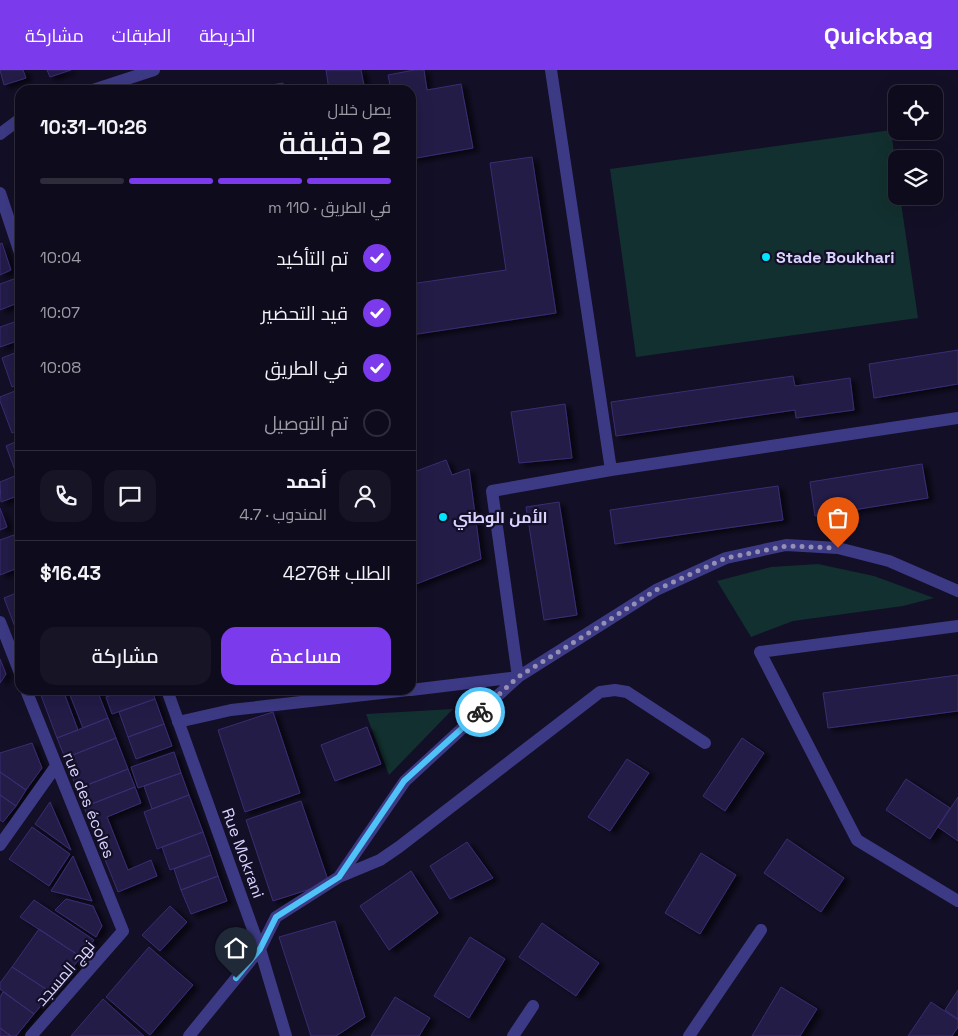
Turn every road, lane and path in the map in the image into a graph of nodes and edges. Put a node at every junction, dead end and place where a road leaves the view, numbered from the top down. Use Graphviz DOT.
graph roads {
  1 [pos="154,70"];
  2 [pos="551,70"];
  3 [pos="108,85"];
  4 [pos="15,124"];
  5 [pos="0,134"];
  6 [pos="0,194"];
  7 [pos="15,238"];
  8 [pos="958,418"];
  9 [pos="611,470"];
  10 [pos="958,591"];
  11 [pos="0,622"];
  12 [pos="958,626"];
  13 [pos="15,661"];
  14 [pos="518,677"];
  15 [pos="416,689"];
  16 [pos="28,695"];
  17 [pos="169,695"];
  18 [pos="365,695"];
  19 [pos="178,722"];
  20 [pos="705,743"];
  21 [pos="56,766"];
  22 [pos="0,845"];
  23 [pos="339,877"];
  24 [pos="958,901"];
  25 [pos="761,930"];
  26 [pos="123,931"];
  27 [pos="260,949"];
  28 [pos="533,1006"];
  29 [pos="31,1036"];
  30 [pos="189,1036"];
  31 [pos="286,1036"];
  32 [pos="513,1036"];
  33 [pos="689,1036"];
  1 -- 3 [label="street"];
  2 -- 9 [label="street"];
  4 -- 5 [label="street"];
  6 -- 7 [label="street"];
  8 -- 9 [label="street"];
  9 -- 14 [label="street"];
  10 -- 14 [label="street"];
  11 -- 13 [label="street"];
  12 -- 24 [label="street"];
  14 -- 15 [label="street"];
  14 -- 23 [label="street"];
  16 -- 21 [label="street, rue des écoles"];
  17 -- 19 [label="street, Rue Mokrani"];
  18 -- 19 [label="street"];
  19 -- 27 [label="street, Rue Mokrani"];
  20 -- 23 [label="street"];
  21 -- 22 [label="street"];
  21 -- 26 [label="street, rue des écoles"];
  23 -- 27 [label="street"];
  25 -- 33 [label="street"];
  26 -- 29 [label="street, نهج المسجد"];
  27 -- 30 [label="street"];
  27 -- 31 [label="street, Rue Mokrani"];
  28 -- 32 [label="street"];
}
